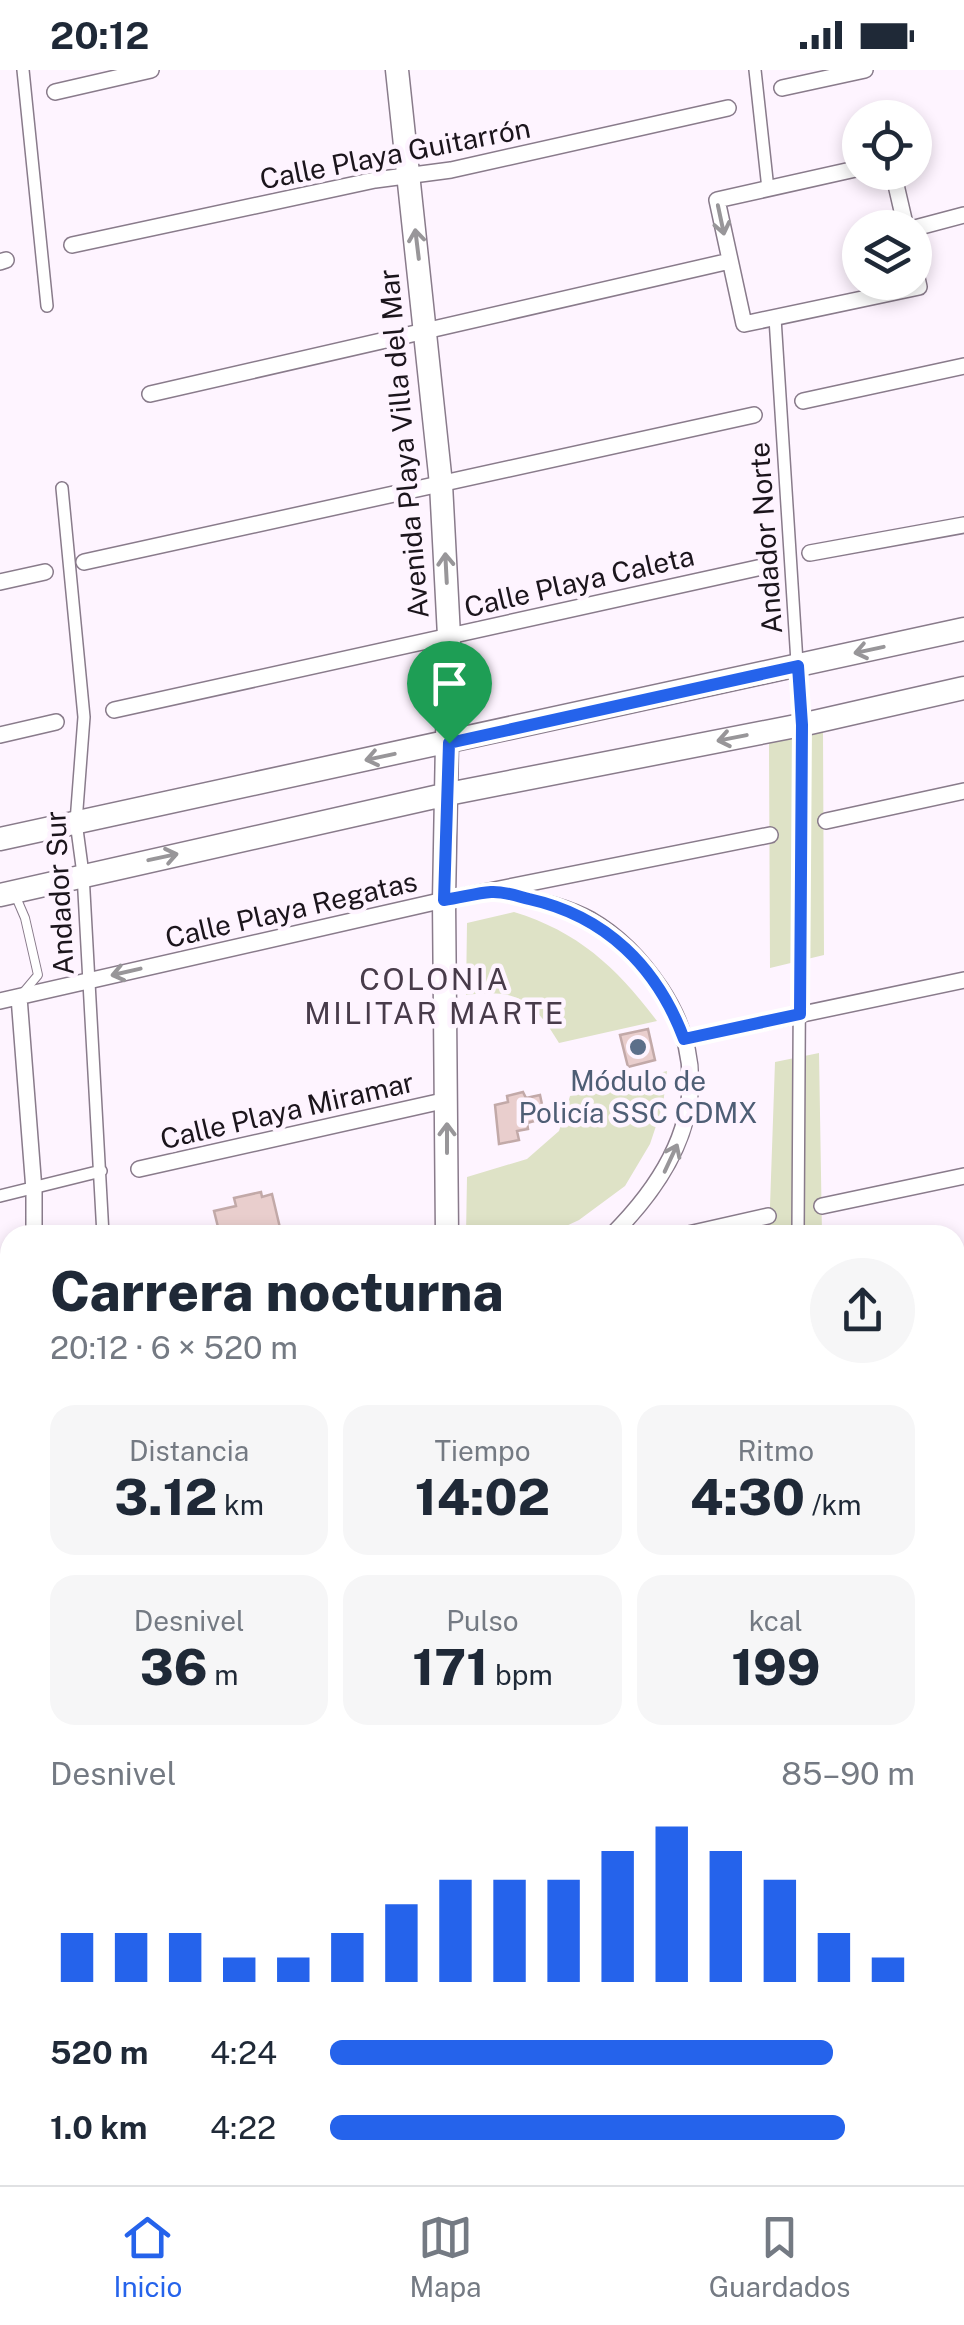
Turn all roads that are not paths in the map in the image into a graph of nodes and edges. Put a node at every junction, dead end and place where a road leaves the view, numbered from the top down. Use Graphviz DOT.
graph roads {
  1 [pos="23,70"];
  2 [pos="151,70"];
  3 [pos="397,70"];
  4 [pos="754,70"];
  5 [pos="865,70"];
  6 [pos="782,88"];
  7 [pos="55,92"];
  8 [pos="728,108"];
  9 [pos="842,172"];
  10 [pos="409,176"];
  11 [pos="768,189"];
  12 [pos="964,215"];
  13 [pos="932,223"];
  14 [pos="72,245"];
  15 [pos="730,261"];
  16 [pos="855,300"];
  17 [pos="46,306"];
  18 [pos="774,318"];
  19 [pos="426,330"];
  20 [pos="964,366"];
  21 [pos="150,394"];
  22 [pos="802,402"];
  23 [pos="754,415"];
  24 [pos="441,484"];
  25 [pos="62,488"];
  26 [pos="964,525"];
  27 [pos="810,553"];
  28 [pos="84,562"];
  29 [pos="762,566"];
  30 [pos="45,572"];
  31 [pos="0,582"];
  32 [pos="964,629"];
  33 [pos="449,636"];
  34 [pos="798,666"];
  35 [pos="964,688"];
  36 [pos="114,710"];
  37 [pos="56,722"];
  38 [pos="802,725"];
  39 [pos="0,735"];
  40 [pos="449,743"];
  41 [pos="964,791"];
  42 [pos="448,794"];
  43 [pos="826,821"];
  44 [pos="76,822"];
  45 [pos="770,835"];
  46 [pos="0,840"];
  47 [pos="83,874"];
  48 [pos="494,891"];
  49 [pos="7,894"];
  50 [pos="444,900"];
  51 [pos="89,980"];
  52 [pos="964,980"];
  53 [pos="18,997"];
  54 [pos="0,1001"];
  55 [pos="800,1014"];
  56 [pos="684,1039"];
  57 [pos="447,1100"];
  58 [pos="139,1169"];
  59 [pos="101,1171"];
  60 [pos="964,1176"];
  61 [pos="34,1190"];
  62 [pos="0,1196"];
  63 [pos="822,1206"];
  64 [pos="768,1216"];
  65 [pos="34,1225"];
  66 [pos="103,1225"];
  67 [pos="447,1225"];
  68 [pos="621,1225"];
  69 [pos="728,1225"];
  70 [pos="798,1225"];
  1 -- 17 [label="street"];
  2 -- 7 [label="street"];
  3 -- 10 [label="main road, Avenida Playa Villa del Mar"];
  4 -- 11 [label="street"];
  5 -- 6 [label="street"];
  8 -- 10 [label="street, Calle Playa Guitarrón"];
  9 -- 11 [label="street"];
  10 -- 14 [label="street, Calle Playa Guitarrón"];
  19 -- 10 [label="main road, Avenida Playa Villa del Mar, one-way"];
  11 -- 15 [label="street, one-way"];
  12 -- 13 [label="street"];
  15 -- 18 [label="street"];
  15 -- 19 [label="street"];
  16 -- 18 [label="street"];
  18 -- 34 [label="street, Andador Norte"];
  19 -- 21 [label="street"];
  19 -- 24 [label="main road, Avenida Playa Villa del Mar"];
  20 -- 22 [label="street"];
  23 -- 24 [label="street"];
  24 -- 28 [label="street"];
  33 -- 24 [label="main road, Avenida Playa Villa del Mar, one-way"];
  25 -- 44 [label="street, Andador Sur"];
  26 -- 27 [label="street"];
  29 -- 33 [label="street, Calle Playa Caleta"];
  30 -- 31 [label="street"];
  32 -- 34 [label="main road, one-way"];
  33 -- 36 [label="street, Calle Playa Caleta"];
  33 -- 40 [label="main road, Avenida Playa Villa del Mar"];
  34 -- 38 [label="street, Andador Norte"];
  34 -- 40 [label="main road"];
  35 -- 38 [label="main road"];
  37 -- 39 [label="street"];
  38 -- 42 [label="main road, one-way"];
  38 -- 55 [label="street, Andador Norte"];
  40 -- 42 [label="main road, Avenida Playa Villa del Mar"];
  40 -- 44 [label="main road, one-way"];
  41 -- 43 [label="street"];
  47 -- 42 [label="main road, one-way"];
  42 -- 50 [label="main road, Avenida Playa Villa del Mar"];
  44 -- 46 [label="main road"];
  44 -- 47 [label="street, Andador Sur"];
  45 -- 48 [label="street, Calle Playa Regatas"];
  47 -- 49 [label="main road"];
  47 -- 51 [label="street, Andador Sur"];
  48 -- 50 [label="street, Calle Playa Regatas"];
  48 -- 56 [label="street"];
  49 -- 53 [label="lane"];
  50 -- 51 [label="street, Calle Playa Regatas, one-way"];
  50 -- 57 [label="main road, Avenida Playa Villa del Mar"];
  51 -- 53 [label="street, Calle Playa Regatas"];
  51 -- 59 [label="street, Andador Sur"];
  52 -- 55 [label="street"];
  53 -- 54 [label="street, Calle Playa Regatas"];
  53 -- 61 [label="street"];
  55 -- 56 [label="street"];
  55 -- 70 [label="street, Andador Norte"];
  68 -- 56 [label="street, one-way"];
  57 -- 58 [label="street, Calle Playa Miramar"];
  67 -- 57 [label="main road, Avenida Playa Villa del Mar, one-way"];
  59 -- 61 [label="street"];
  59 -- 66 [label="street, Andador Sur"];
  60 -- 63 [label="street"];
  61 -- 62 [label="street"];
  61 -- 65 [label="street"];
  64 -- 69 [label="street"];
}
